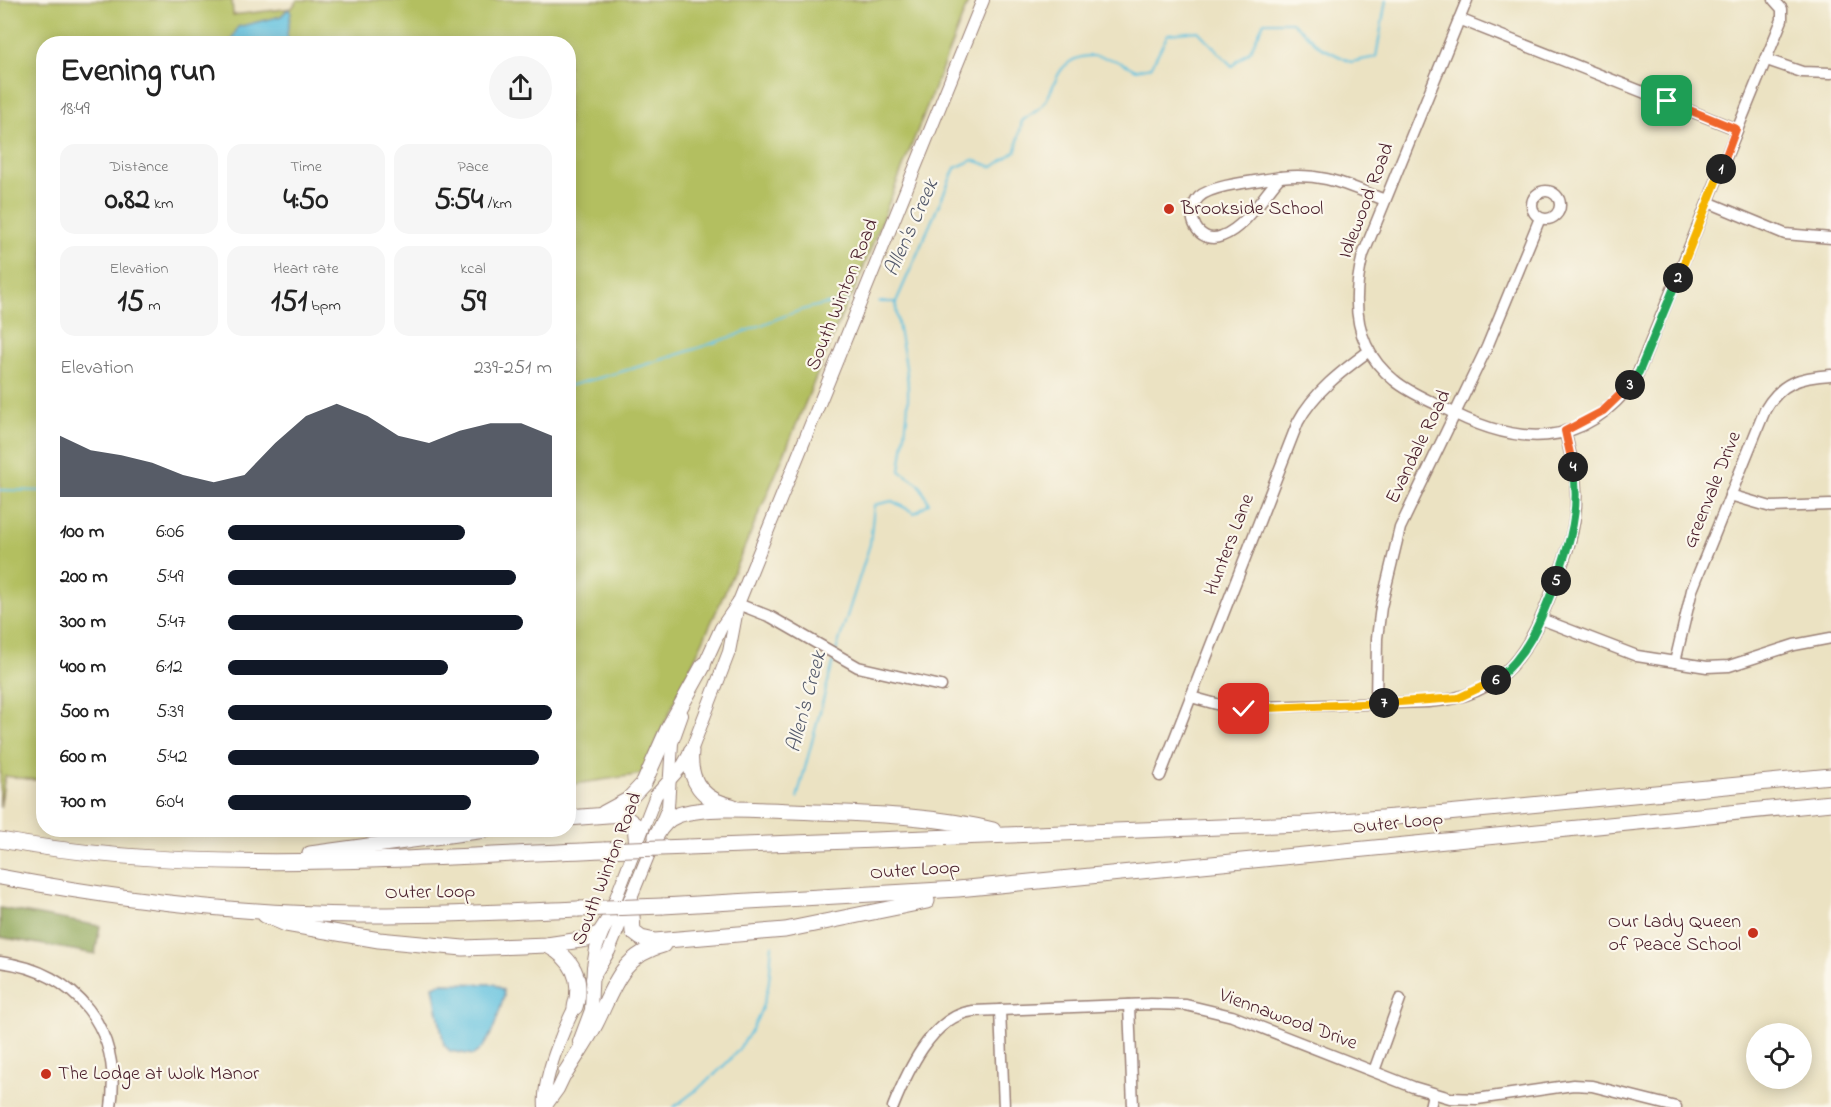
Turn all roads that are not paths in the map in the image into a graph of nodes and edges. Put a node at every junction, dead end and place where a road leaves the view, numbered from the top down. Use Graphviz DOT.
graph roads {
  1 [pos="983,0"];
  2 [pos="1467,0"];
  3 [pos="1776,2"];
  4 [pos="1459,19"];
  5 [pos="1767,60"];
  6 [pos="1831,73"];
  7 [pos="1736,129"];
  8 [pos="1280,177"];
  9 [pos="1385,200"];
  10 [pos="1708,202"];
  11 [pos="1540,218"];
  12 [pos="1831,238"];
  13 [pos="1369,351"];
  14 [pos="1831,375"];
  15 [pos="1455,415"];
  16 [pos="1565,431"];
  17 [pos="1730,495"];
  18 [pos="1831,504"];
  19 [pos="738,604"];
  20 [pos="1541,619"];
  21 [pos="1831,638"];
  22 [pos="1675,662"];
  23 [pos="703,666"];
  24 [pos="941,686"];
  25 [pos="1191,697"];
  26 [pos="1376,703"];
  27 [pos="691,751"];
  28 [pos="1160,776"];
  29 [pos="1831,776"];
  30 [pos="671,778"];
  31 [pos="1831,803"];
  32 [pos="753,809"];
  33 [pos="604,813"];
  34 [pos="576,817"];
  35 [pos="1007,834"];
  36 [pos="656,836"];
  37 [pos="429,837"];
  38 [pos="0,840"];
  39 [pos="637,846"];
  40 [pos="272,861"];
  41 [pos="0,877"];
  42 [pos="958,889"];
  43 [pos="631,900"];
  44 [pos="254,910"];
  45 [pos="609,919"];
  46 [pos="684,939"];
  47 [pos="547,945"];
  48 [pos="0,963"];
  49 [pos="592,979"];
  50 [pos="1401,999"];
  51 [pos="1129,1005"];
  52 [pos="575,1007"];
  53 [pos="1000,1010"];
  54 [pos="1374,1071"];
  55 [pos="566,1072"];
  56 [pos="1433,1094"];
  57 [pos="111,1107"];
  58 [pos="545,1107"];
  59 [pos="893,1107"];
  60 [pos="1004,1107"];
  61 [pos="1133,1107"];
  62 [pos="1430,1107"];
  63 [pos="1676,1107"];
  1 -- 19 [label="main road, South Winton Road"];
  2 -- 4 [label="street, Idlewood Road"];
  3 -- 5 [label="street, Idlewood Road"];
  4 -- 7 [label="street"];
  4 -- 9 [label="street, Idlewood Road"];
  5 -- 6 [label="street"];
  5 -- 7 [label="street, Idlewood Road"];
  7 -- 10 [label="street, Idlewood Road"];
  8 -- 8 [label="street"];
  8 -- 9 [label="street"];
  9 -- 13 [label="street, Idlewood Road"];
  10 -- 12 [label="street"];
  10 -- 16 [label="street, Idlewood Road"];
  11 -- 15 [label="street, Evandale Road"];
  13 -- 15 [label="street, Idlewood Road"];
  13 -- 25 [label="street, Hunters Lane"];
  14 -- 17 [label="street, Greenvale Drive"];
  15 -- 16 [label="street, Idlewood Road"];
  15 -- 26 [label="street, Evandale Road"];
  16 -- 20 [label="street"];
  17 -- 18 [label="street"];
  17 -- 22 [label="street, Greenvale Drive"];
  19 -- 23 [label="main road, South Winton Road"];
  19 -- 24 [label="street"];
  19 -- 27 [label="main road, South Winton Road"];
  20 -- 22 [label="street"];
  20 -- 26 [label="street"];
  21 -- 22 [label="street"];
  23 -- 30 [label="main road, South Winton Road"];
  23 -- 33 [label="highway"];
  25 -- 26 [label="street"];
  25 -- 28 [label="street, Hunters Lane"];
  27 -- 30 [label="main road, South Winton Road"];
  27 -- 32 [label="highway"];
  29 -- 35 [label="highway, Outer Loop"];
  30 -- 36 [label="main road, South Winton Road"];
  30 -- 39 [label="main road, South Winton Road"];
  31 -- 42 [label="highway, Outer Loop"];
  32 -- 35 [label="highway"];
  32 -- 36 [label="highway"];
  33 -- 34 [label="highway"];
  33 -- 39 [label="highway"];
  35 -- 40 [label="highway, Outer Loop, bridge"];
  36 -- 43 [label="main road, South Winton Road"];
  37 -- 40 [label="highway"];
  38 -- 40 [label="highway, Outer Loop"];
  39 -- 45 [label="main road, South Winton Road"];
  41 -- 44 [label="highway, Outer Loop"];
  42 -- 44 [label="highway, Outer Loop, bridge"];
  42 -- 46 [label="highway"];
  43 -- 46 [label="highway"];
  43 -- 49 [label="main road, South Winton Road"];
  44 -- 47 [label="highway"];
  45 -- 47 [label="highway"];
  45 -- 49 [label="main road, South Winton Road"];
  46 -- 55 [label="highway"];
  47 -- 52 [label="highway"];
  48 -- 57 [label="street"];
  49 -- 52 [label="main road, South Winton Road"];
  49 -- 55 [label="main road, South Winton Road"];
  50 -- 54 [label="street"];
  51 -- 53 [label="street, Viennawood Drive"];
  51 -- 54 [label="street, Viennawood Drive"];
  51 -- 61 [label="street"];
  52 -- 58 [label="main road, South Winton Road"];
  53 -- 59 [label="street, Viennawood Drive"];
  53 -- 60 [label="street"];
  54 -- 56 [label="street, Viennawood Drive"];
  55 -- 58 [label="main road, South Winton Road"];
  56 -- 62 [label="street"];
  56 -- 63 [label="street, Viennawood Drive"];
}
